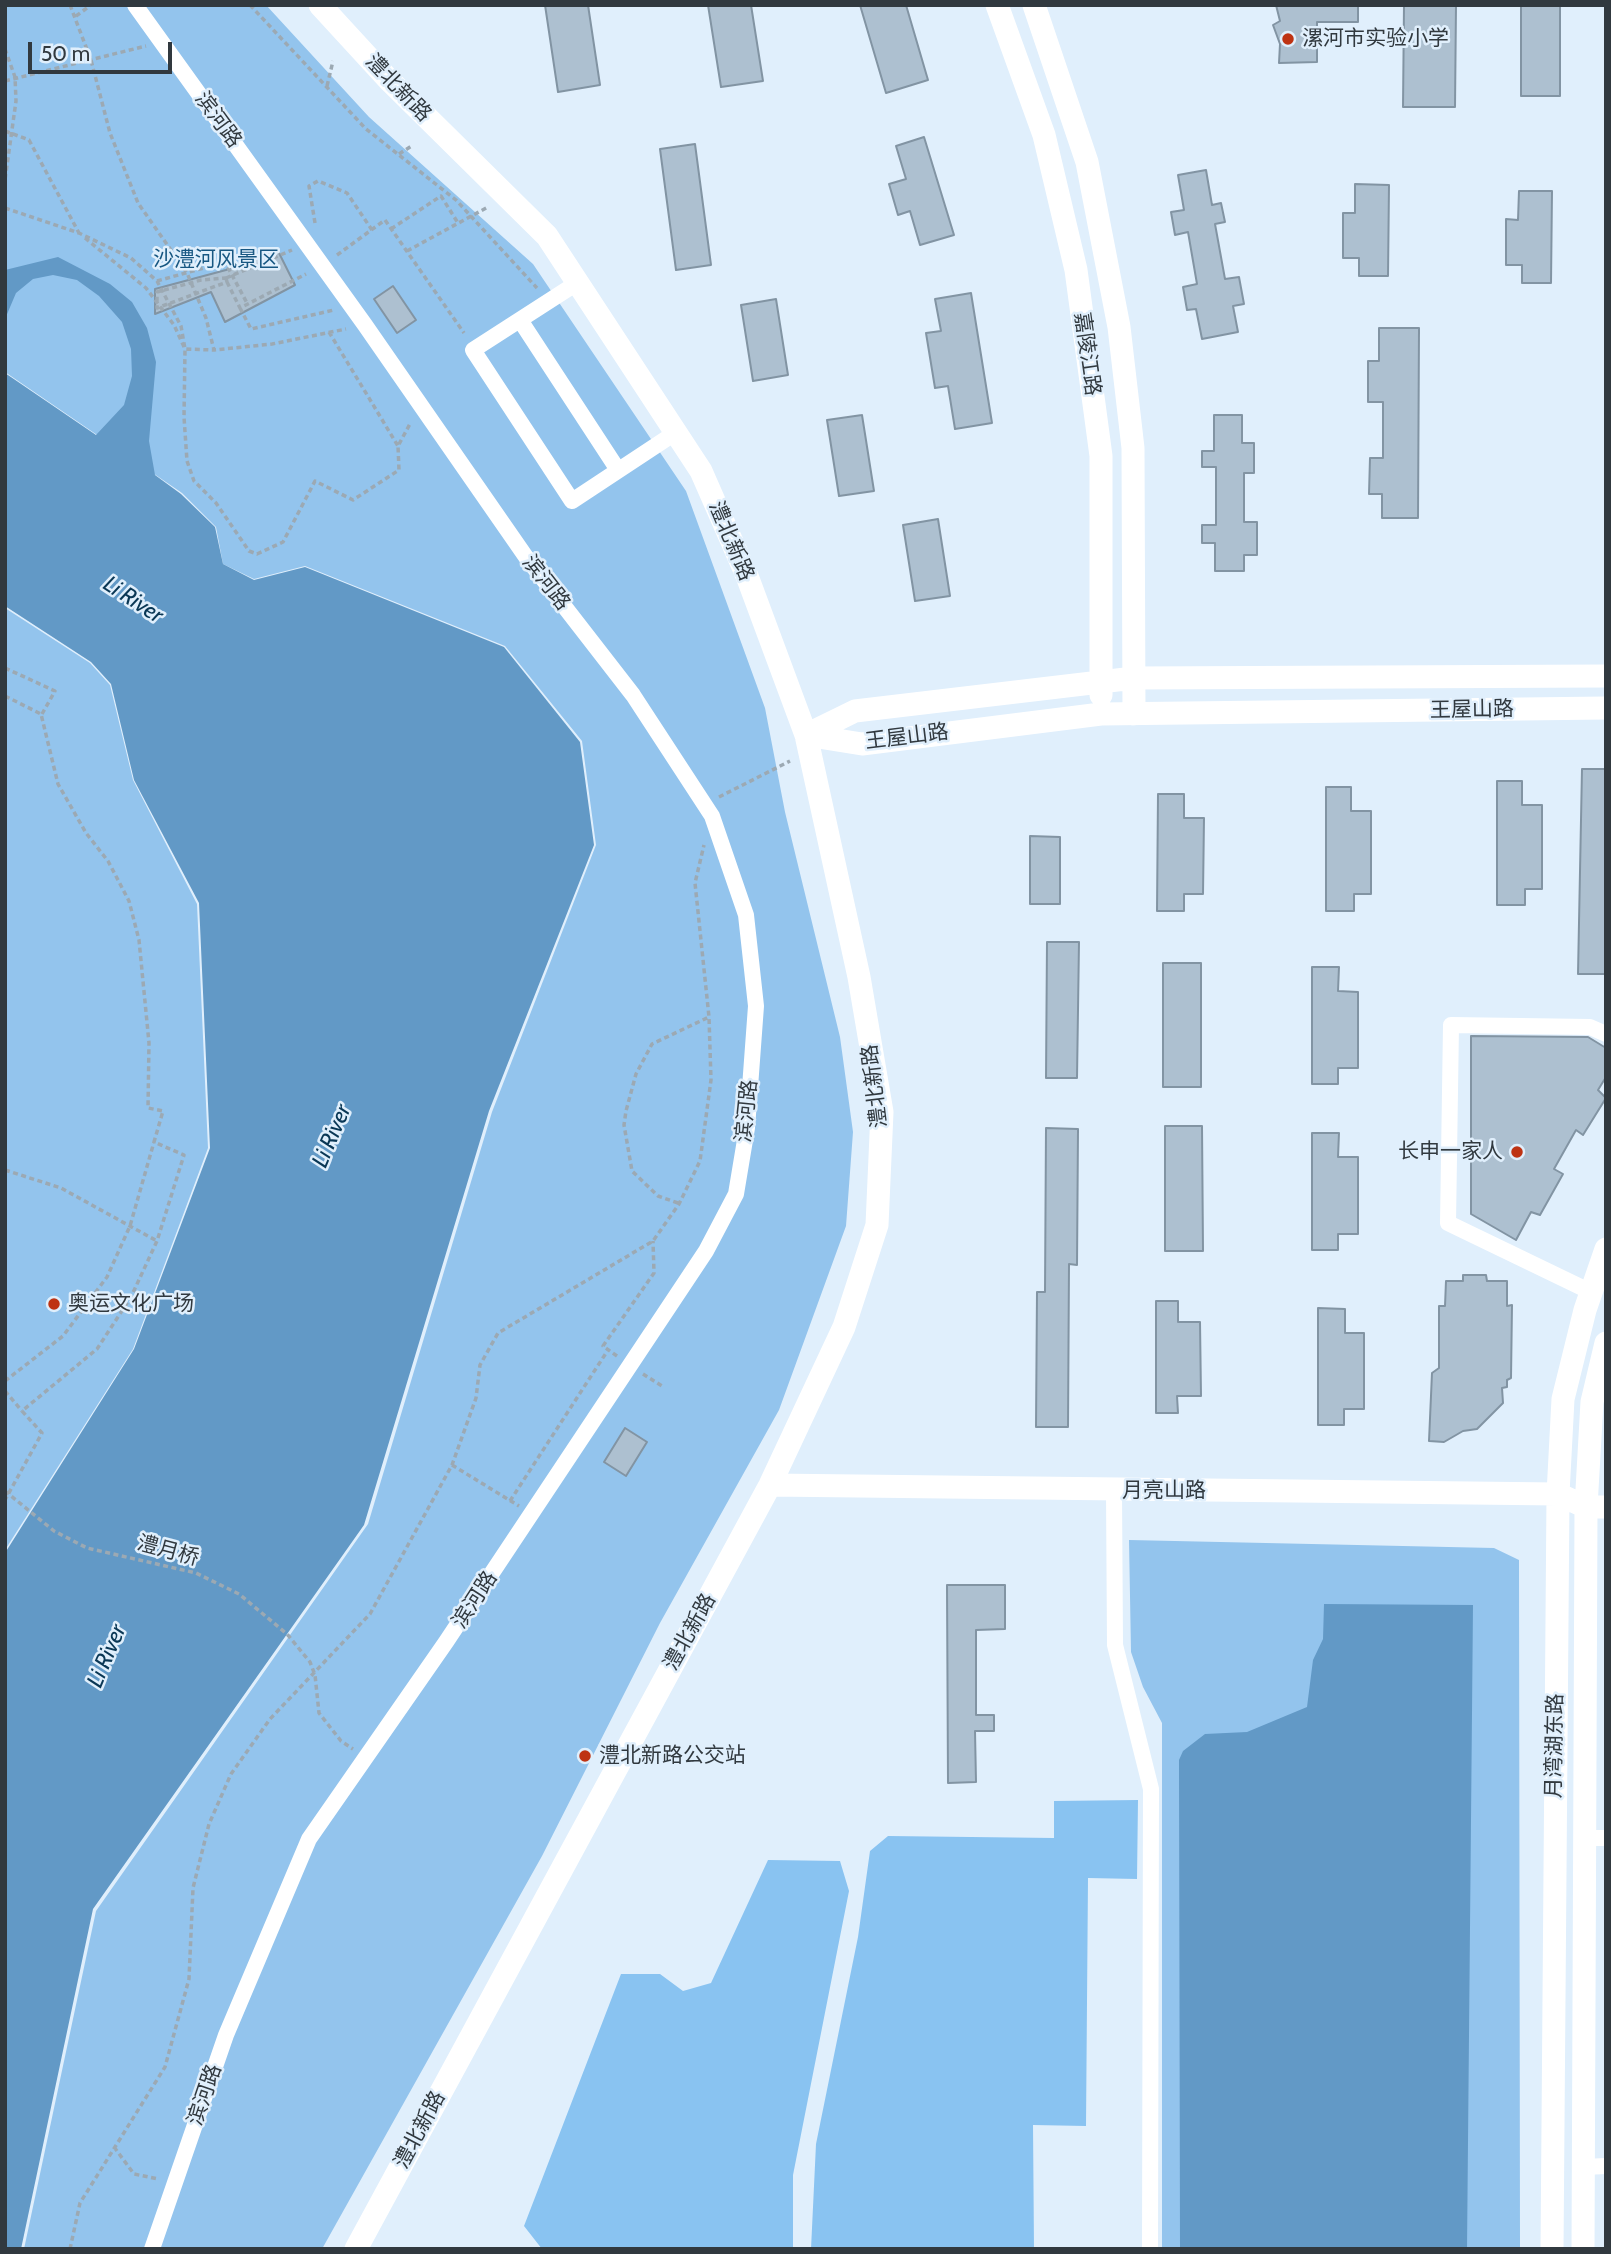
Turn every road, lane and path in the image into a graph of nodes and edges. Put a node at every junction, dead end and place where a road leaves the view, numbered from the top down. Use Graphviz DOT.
graph roads {
  1 [pos="70,5"];
  2 [pos="91,5"];
  3 [pos="135,5"];
  4 [pos="250,5"];
  5 [pos="320,5"];
  6 [pos="997,5"];
  7 [pos="1034,5"];
  8 [pos="76,16"];
  9 [pos="160,42"];
  10 [pos="5,49"];
  11 [pos="91,60"];
  12 [pos="332,61"];
  13 [pos="15,77"];
  14 [pos="5,81"];
  15 [pos="327,86"];
  16 [pos="5,131"];
  17 [pos="12,133"];
  18 [pos="413,145"];
  19 [pos="399,154"];
  20 [pos="5,180"];
  21 [pos="507,197"];
  22 [pos="5,208"];
  23 [pos="472,216"];
  24 [pos="458,223"];
  25 [pos="315,225"];
  26 [pos="391,229"];
  27 [pos="372,230"];
  28 [pos="79,233"];
  29 [pos="289,251"];
  30 [pos="407,251"];
  31 [pos="332,259"];
  32 [pos="187,273"];
  33 [pos="226,280"];
  34 [pos="157,281"];
  35 [pos="290,283"];
  36 [pos="578,283"];
  37 [pos="547,303"];
  38 [pos="248,304"];
  39 [pos="351,305"];
  40 [pos="240,307"];
  41 [pos="520,320"];
  42 [pos="365,325"];
  43 [pos="329,332"];
  44 [pos="464,333"];
  45 [pos="185,349"];
  46 [pos="214,350"];
  47 [pos="420,406"];
  48 [pos="676,433"];
  49 [pos="398,446"];
  50 [pos="618,470"];
  51 [pos="5,668"];
  52 [pos="1606,676"];
  53 [pos="1134,678"];
  54 [pos="1101,682"];
  55 [pos="5,696"];
  56 [pos="1606,708"];
  57 [pos="41,714"];
  58 [pos="1101,714"];
  59 [pos="1134,714"];
  60 [pos="807,743"];
  61 [pos="708,810"];
  62 [pos="709,1017"];
  63 [pos="1606,1034"];
  64 [pos="154,1142"];
  65 [pos="5,1170"];
  66 [pos="679,1204"];
  67 [pos="130,1226"];
  68 [pos="157,1241"];
  69 [pos="653,1241"];
  70 [pos="1606,1249"];
  71 [pos="1591,1292"];
  72 [pos="1606,1343"];
  73 [pos="609,1349"];
  74 [pos="630,1366"];
  75 [pos="5,1381"];
  76 [pos="662,1386"];
  77 [pos="5,1391"];
  78 [pos="22,1411"];
  79 [pos="452,1465"];
  80 [pos="1597,1476"];
  81 [pos="770,1485"];
  82 [pos="5,1491"];
  83 [pos="1114,1491"];
  84 [pos="1558,1493"];
  85 [pos="5,1500"];
  86 [pos="510,1501"];
  87 [pos="1596,1507"];
  88 [pos="531,1514"];
  89 [pos="315,1675"];
  90 [pos="365,1756"];
  91 [pos="1595,1838"];
  92 [pos="114,2147"];
  93 [pos="1595,2166"];
  94 [pos="175,2182"];
  95 [pos="70,2249"];
  96 [pos="152,2249"];
  97 [pos="356,2249"];
  98 [pos="1150,2249"];
  99 [pos="1552,2249"];
  100 [pos="1583,2249"];
  1 -- 8 [label="path"];
  2 -- 8 [label="path"];
  3 -- 9 [label="street, 滨河路"];
  4 -- 15 [label="path"];
  5 -- 21 [label="street, 澧北新路"];
  6 -- 54 [label="street, 嘉陵江路"];
  7 -- 53 [label="street, 嘉陵江路"];
  8 -- 11 [label="path"];
  9 -- 11 [label="path"];
  9 -- 39 [label="street, 滨河路"];
  10 -- 13 [label="path"];
  11 -- 13 [label="path"];
  11 -- 32 [label="path"];
  12 -- 15 [label="path"];
  13 -- 14 [label="path"];
  13 -- 17 [label="path"];
  15 -- 19 [label="path"];
  16 -- 17 [label="path"];
  17 -- 20 [label="path"];
  17 -- 28 [label="path"];
  18 -- 19 [label="path"];
  19 -- 23 [label="path"];
  21 -- 23 [label="path"];
  21 -- 36 [label="street, 澧北新路"];
  22 -- 28 [label="path"];
  23 -- 24 [label="path"];
  23 -- 37 [label="path"];
  24 -- 26 [label="path"];
  24 -- 30 [label="path"];
  25 -- 27 [label="path"];
  26 -- 27 [label="path"];
  26 -- 30 [label="path"];
  27 -- 31 [label="path"];
  28 -- 34 [label="path"];
  28 -- 45 [label="path"];
  29 -- 33 [label="path"];
  30 -- 44 [label="path"];
  32 -- 34 [label="path"];
  32 -- 38 [label="path"];
  32 -- 46 [label="path"];
  33 -- 33 [label="path"];
  33 -- 40 [label="path"];
  34 -- 45 [label="path"];
  35 -- 38 [label="path"];
  36 -- 37 [label="street"];
  36 -- 48 [label="street, 澧北新路"];
  37 -- 41 [label="street"];
  38 -- 40 [label="path"];
  39 -- 40 [label="path"];
  39 -- 42 [label="street, 滨河路"];
  41 -- 50 [label="street"];
  41 -- 50 [label="street"];
  42 -- 43 [label="path"];
  42 -- 47 [label="street, 滨河路"];
  43 -- 46 [label="path"];
  43 -- 49 [label="path"];
  45 -- 46 [label="path"];
  45 -- 49 [label="path"];
  47 -- 49 [label="path"];
  47 -- 61 [label="street, 滨河路"];
  48 -- 50 [label="street"];
  48 -- 60 [label="street, 澧北新路"];
  51 -- 57 [label="path"];
  52 -- 53 [label="street, 王屋山路"];
  53 -- 54 [label="street, 王屋山路"];
  53 -- 59 [label="street, 嘉陵江路"];
  54 -- 58 [label="street, 嘉陵江路"];
  54 -- 60 [label="street, 王屋山路"];
  55 -- 57 [label="path"];
  56 -- 59 [label="street, 王屋山路"];
  57 -- 64 [label="path"];
  58 -- 59 [label="street, 王屋山路"];
  58 -- 60 [label="street, 王屋山路"];
  60 -- 61 [label="path"];
  60 -- 81 [label="street, 澧北新路"];
  61 -- 62 [label="path"];
  61 -- 74 [label="street, 滨河路"];
  62 -- 66 [label="path"];
  62 -- 66 [label="path"];
  63 -- 71 [label="street"];
  64 -- 67 [label="path"];
  64 -- 68 [label="path"];
  65 -- 67 [label="path"];
  66 -- 69 [label="path"];
  67 -- 68 [label="path"];
  67 -- 75 [label="path"];
  68 -- 78 [label="path"];
  69 -- 73 [label="path"];
  69 -- 79 [label="path"];
  70 -- 71 [label="street, 月湾湖东路"];
  71 -- 84 [label="street, 月湾湖东路"];
  72 -- 80 [label="street, 月湾湖东路"];
  73 -- 74 [label="path"];
  73 -- 86 [label="path"];
  74 -- 76 [label="path"];
  74 -- 88 [label="street, 滨河路"];
  77 -- 78 [label="path"];
  78 -- 85 [label="path"];
  79 -- 86 [label="path"];
  79 -- 89 [label="path"];
  80 -- 84 [label="street, 月亮山路"];
  80 -- 87 [label="street, 月湾湖东路"];
  81 -- 83 [label="street, 月亮山路"];
  81 -- 97 [label="street, 澧北新路"];
  82 -- 89 [label="path, 澧月桥"];
  83 -- 84 [label="street, 月亮山路"];
  83 -- 98 [label="street"];
  84 -- 87 [label="street, 月亮山路"];
  84 -- 99 [label="street, 月湾湖东路"];
  86 -- 88 [label="path"];
  87 -- 91 [label="street, 月湾湖东路"];
  88 -- 90 [label="street, 滨河路"];
  89 -- 90 [label="path, 澧月桥"];
  89 -- 92 [label="path"];
  90 -- 94 [label="street, 滨河路"];
  91 -- 93 [label="street, 月湾湖东路"];
  92 -- 94 [label="path"];
  92 -- 95 [label="path"];
  93 -- 100 [label="street, 月湾湖东路"];
  94 -- 96 [label="street, 滨河路"];
}
